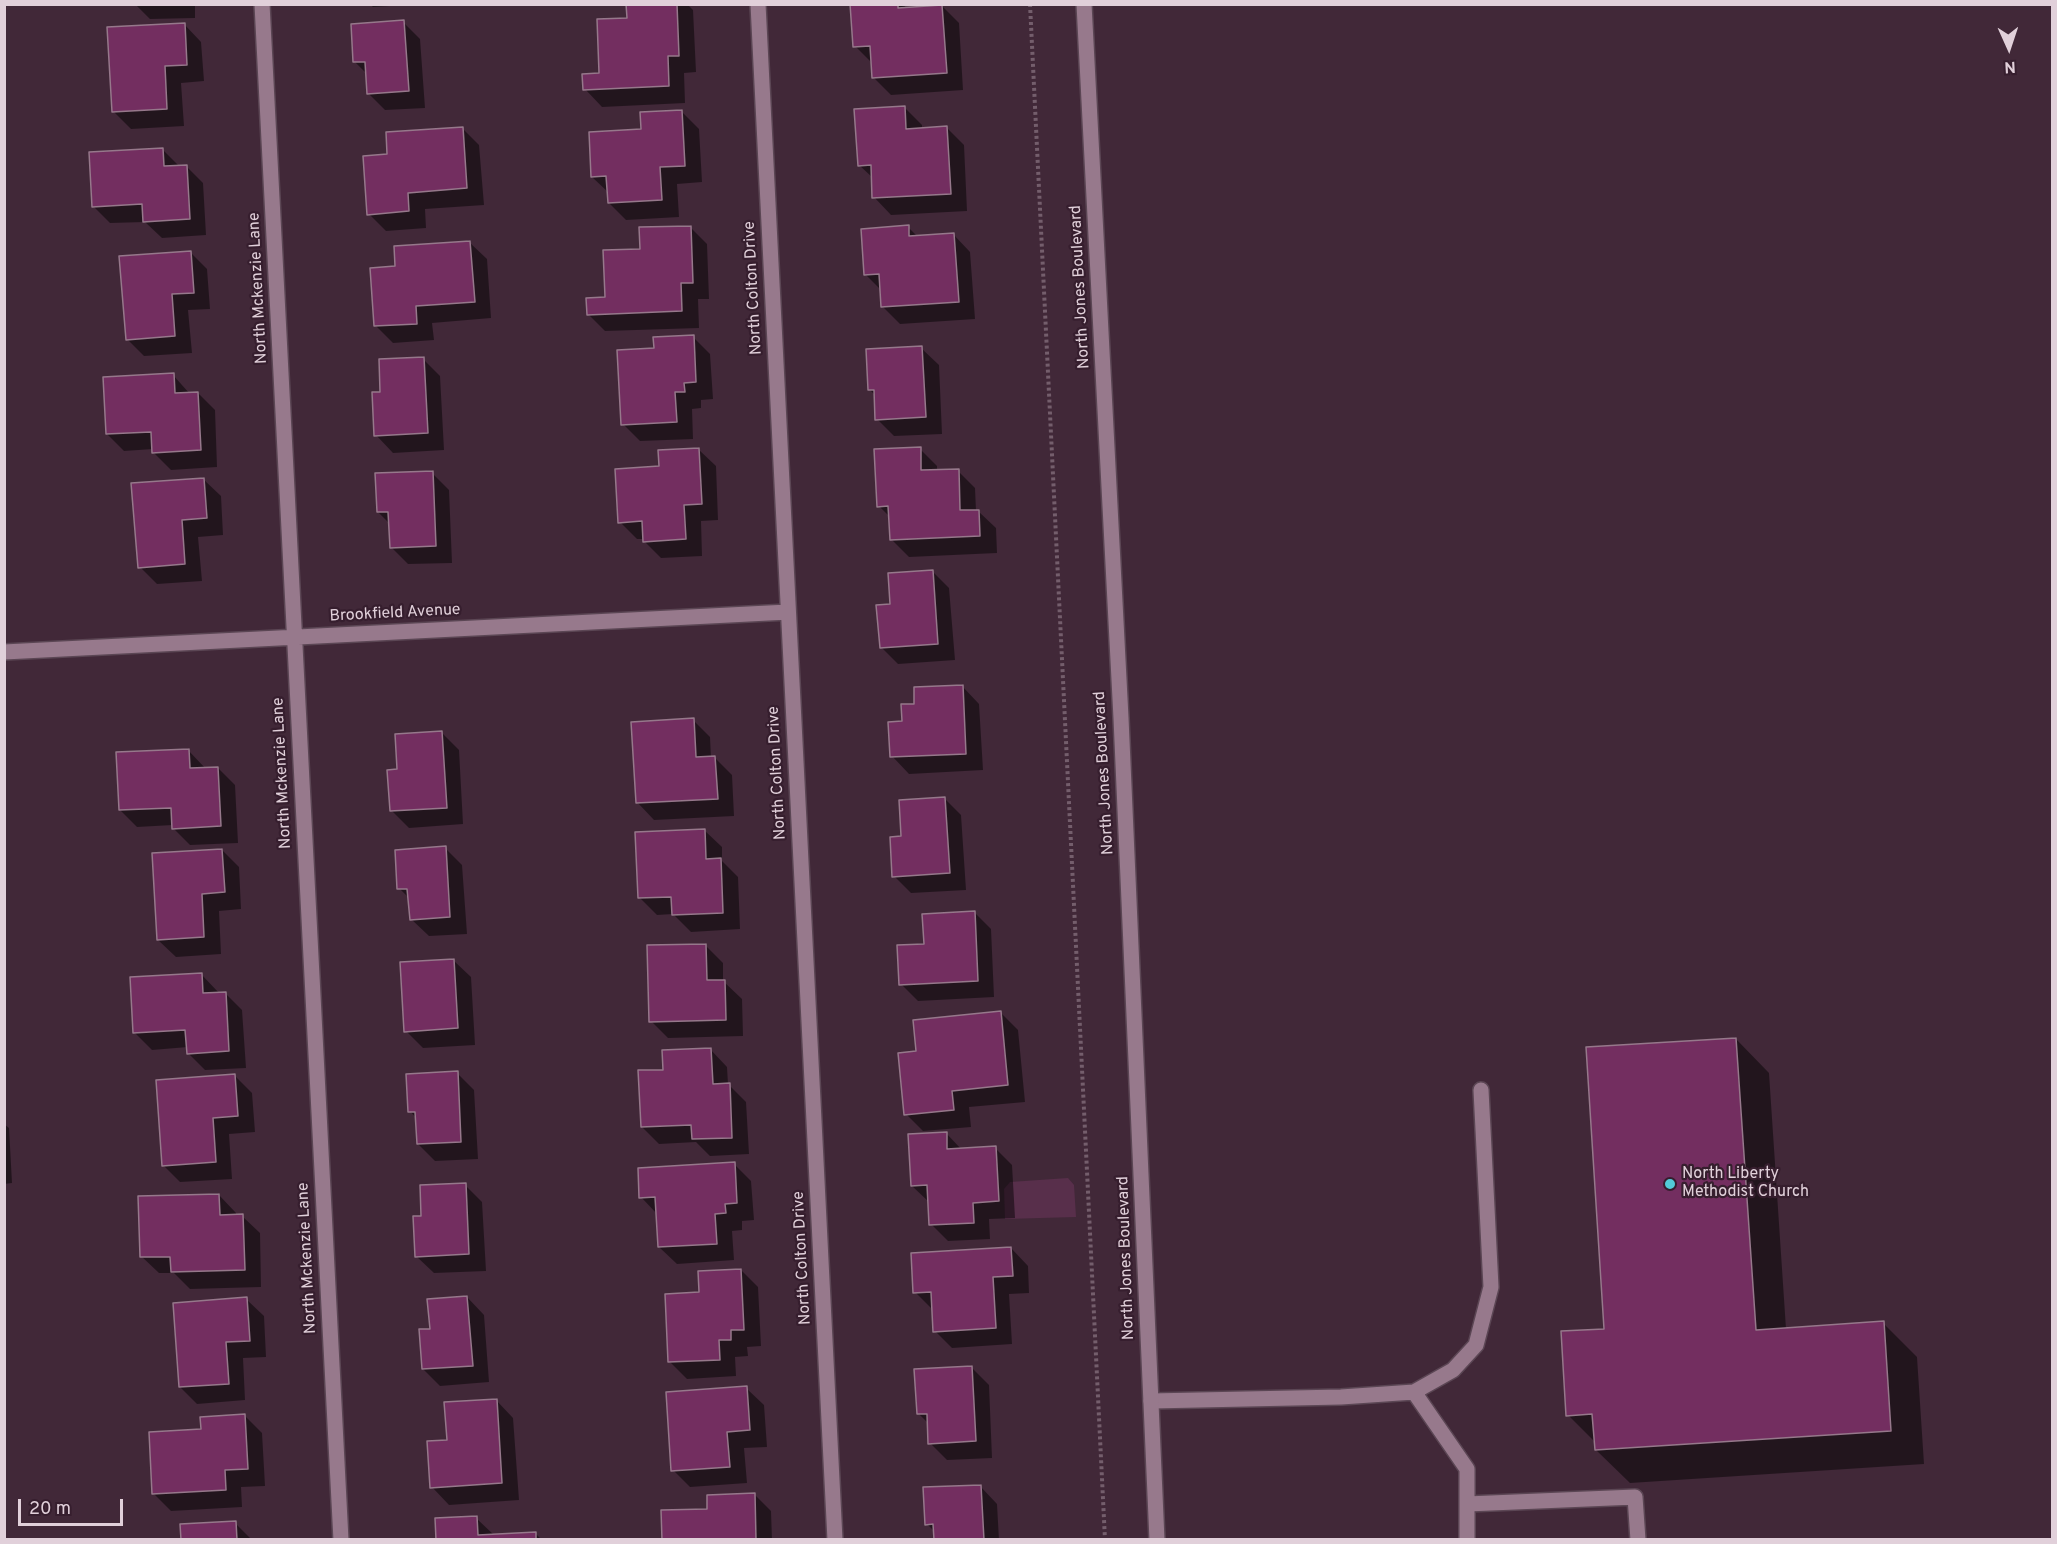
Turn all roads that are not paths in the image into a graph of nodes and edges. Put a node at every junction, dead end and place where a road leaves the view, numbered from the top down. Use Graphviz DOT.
graph roads {
  1 [pos="262,4"];
  2 [pos="758,4"];
  3 [pos="1084,4"];
  4 [pos="788,612"];
  5 [pos="295,638"];
  6 [pos="4,652"];
  7 [pos="1481,1090"];
  8 [pos="1413,1392"];
  9 [pos="1151,1401"];
  10 [pos="1467,1504"];
  11 [pos="341,1539"];
  12 [pos="835,1539"];
  13 [pos="1157,1539"];
  14 [pos="1467,1539"];
  15 [pos="1638,1539"];
  1 -- 5 [label="street, North Mckenzie Lane"];
  2 -- 4 [label="street, North Colton Drive"];
  3 -- 9 [label="street, North Jones Boulevard"];
  4 -- 5 [label="street, Brookfield Avenue"];
  4 -- 12 [label="street, North Colton Drive"];
  5 -- 6 [label="street, Brookfield Avenue"];
  5 -- 11 [label="street, North Mckenzie Lane"];
  7 -- 8 [label="street"];
  8 -- 9 [label="street"];
  8 -- 10 [label="street"];
  9 -- 13 [label="street, North Jones Boulevard"];
  10 -- 14 [label="street"];
  10 -- 15 [label="street"];
}
